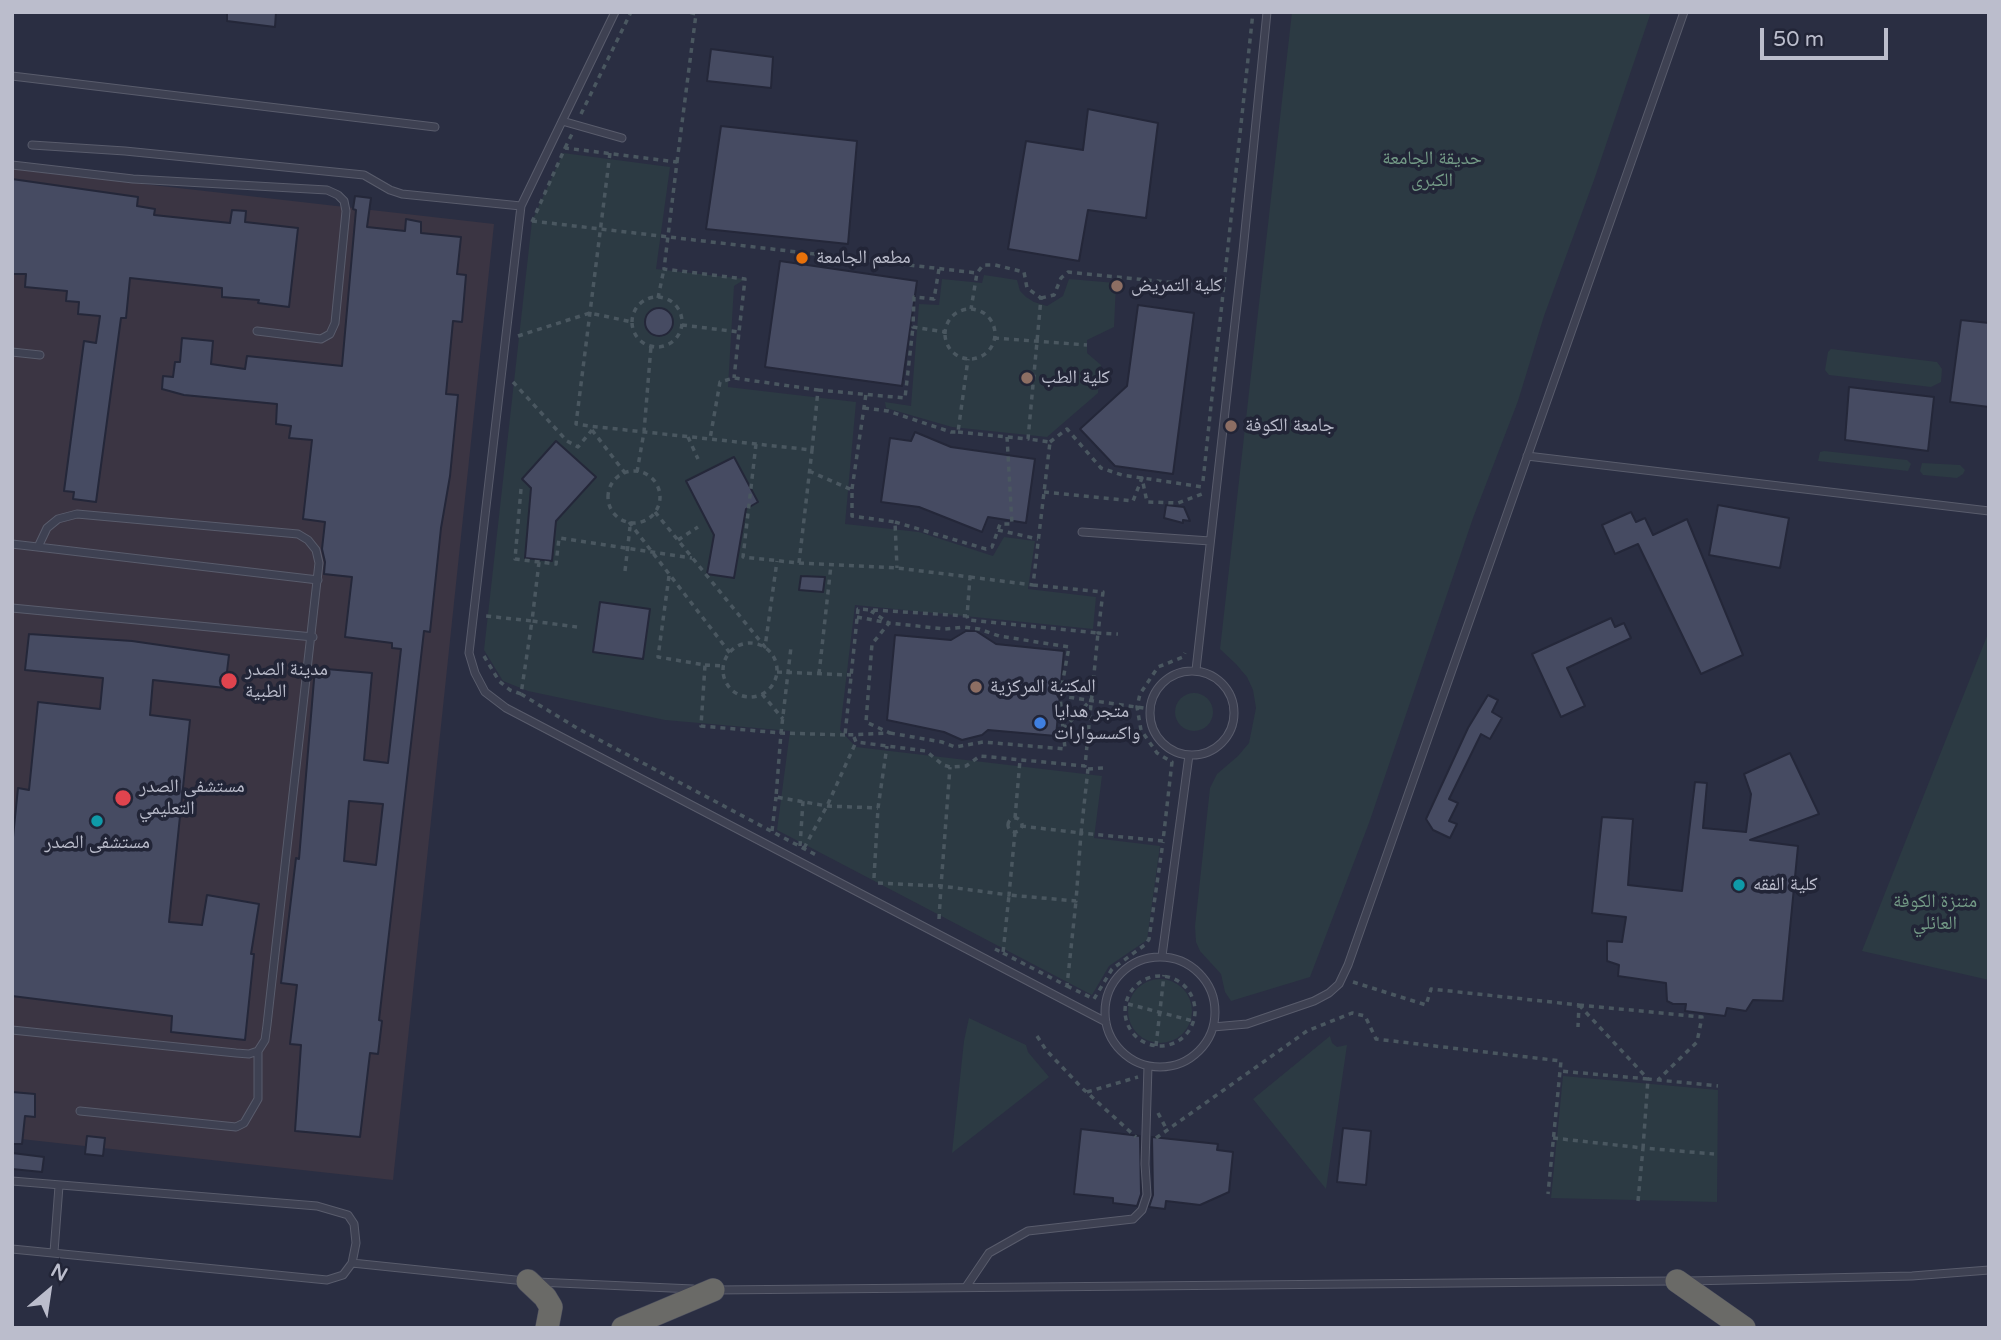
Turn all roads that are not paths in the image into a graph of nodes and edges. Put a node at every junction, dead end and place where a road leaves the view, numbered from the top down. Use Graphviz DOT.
graph roads {
  1 [pos="615,12"];
  2 [pos="1267,12"];
  3 [pos="1684,12"];
  4 [pos="12,76"];
  5 [pos="562,121"];
  6 [pos="435,127"];
  7 [pos="622,138"];
  8 [pos="33,145"];
  9 [pos="12,166"];
  10 [pos="521,206"];
  11 [pos="257,331"];
  12 [pos="12,352"];
  13 [pos="40,355"];
  14 [pos="1527,456"];
  15 [pos="1989,511"];
  16 [pos="1082,532"];
  17 [pos="1210,541"];
  18 [pos="12,544"];
  19 [pos="38,547"];
  20 [pos="318,580"];
  21 [pos="12,608"];
  22 [pos="313,638"];
  23 [pos="1196,670"];
  24 [pos="1189,755"];
  25 [pos="1162,956"];
  26 [pos="1105,1022"];
  27 [pos="1213,1027"];
  28 [pos="12,1030"];
  29 [pos="258,1051"];
  30 [pos="1148,1070"];
  31 [pos="79,1111"];
  32 [pos="12,1181"];
  33 [pos="59,1185"];
  34 [pos="12,1248"];
  35 [pos="54,1252"];
  36 [pos="352,1263"];
  37 [pos="1989,1270"];
  38 [pos="528,1281"];
  39 [pos="1677,1281"];
  40 [pos="966,1287"];
  41 [pos="713,1290"];
  42 [pos="547,1328"];
  43 [pos="623,1328"];
  44 [pos="1744,1328"];
  1 -- 5 [label="lane"];
  2 -- 17 [label="lane"];
  3 -- 14 [label="lane"];
  4 -- 6 [label="lane"];
  5 -- 7 [label="lane"];
  5 -- 10 [label="lane"];
  8 -- 10 [label="lane"];
  9 -- 11 [label="lane"];
  10 -- 26 [label="lane"];
  12 -- 13 [label="lane"];
  14 -- 15 [label="lane"];
  14 -- 27 [label="lane"];
  16 -- 17 [label="lane"];
  17 -- 23 [label="lane"];
  18 -- 19 [label="lane"];
  19 -- 20 [label="lane"];
  19 -- 20 [label="lane"];
  20 -- 22 [label="lane"];
  21 -- 22 [label="lane"];
  22 -- 29 [label="lane"];
  23 -- 24 [label="lane"];
  23 -- 24 [label="lane"];
  24 -- 25 [label="lane"];
  25 -- 26 [label="lane"];
  25 -- 27 [label="lane"];
  26 -- 30 [label="lane"];
  27 -- 30 [label="lane"];
  28 -- 29 [label="lane"];
  29 -- 31 [label="lane"];
  30 -- 40 [label="lane"];
  32 -- 33 [label="lane"];
  33 -- 35 [label="lane"];
  33 -- 36 [label="lane"];
  34 -- 35 [label="lane"];
  35 -- 36 [label="lane"];
  36 -- 38 [label="lane"];
  37 -- 39 [label="lane"];
  38 -- 41 [label="lane"];
  38 -- 42 [label="highway"];
  39 -- 40 [label="lane"];
  39 -- 44 [label="highway"];
  40 -- 41 [label="lane"];
  41 -- 43 [label="highway"];
}
